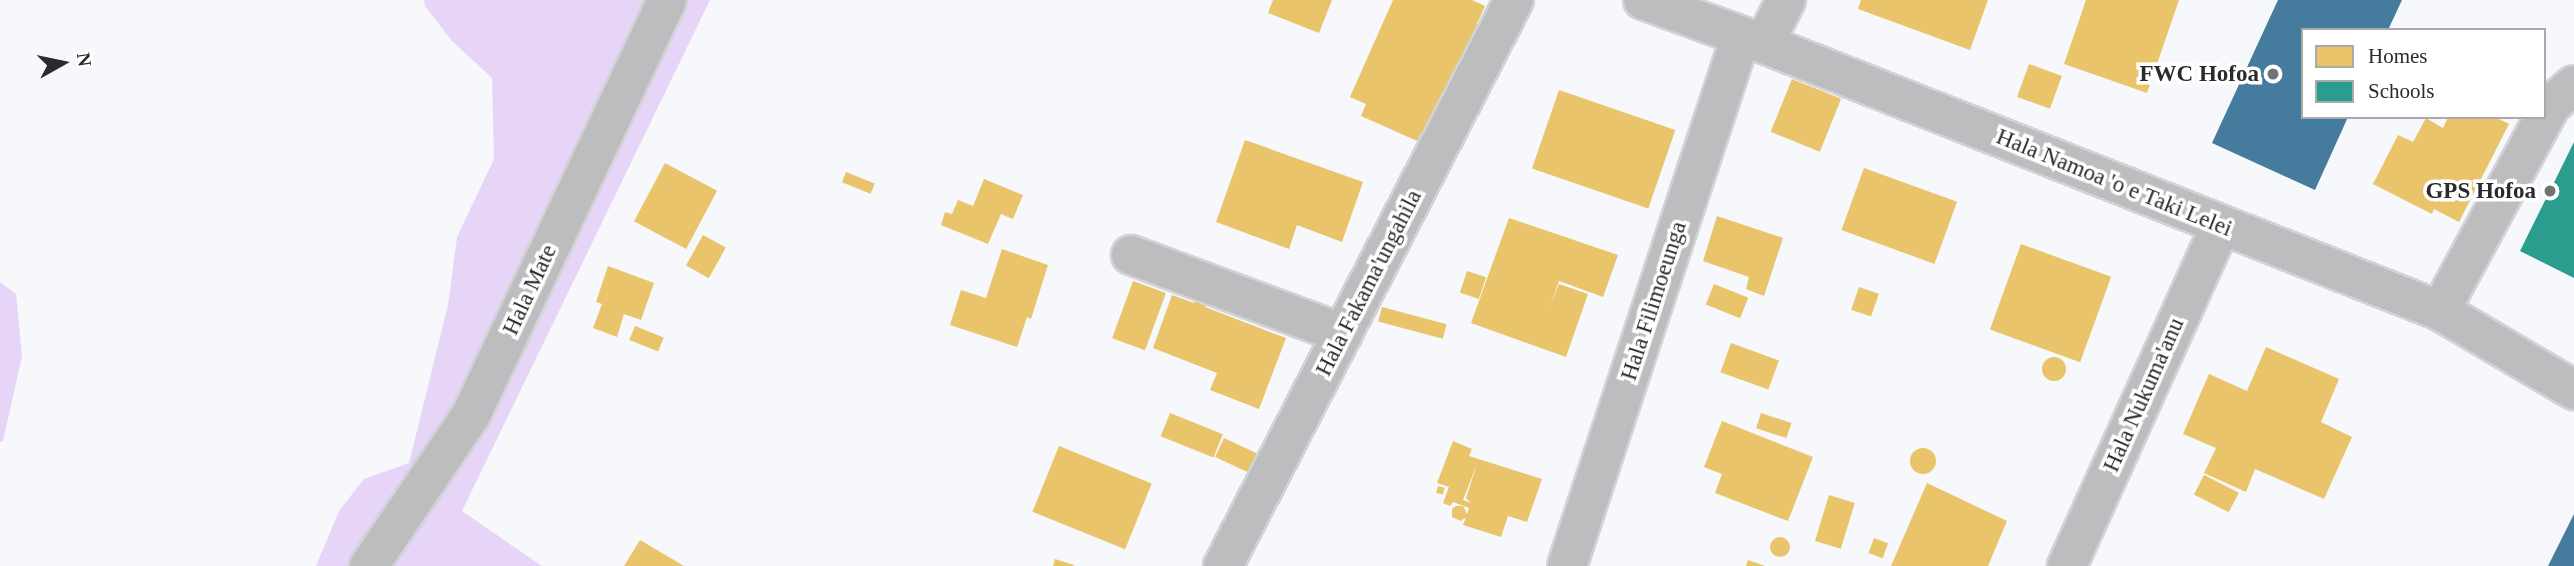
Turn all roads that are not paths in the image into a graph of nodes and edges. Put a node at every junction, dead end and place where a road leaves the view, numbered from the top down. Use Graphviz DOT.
graph roads {
  1 [pos="667,0"];
  2 [pos="1514,0"];
  3 [pos="1643,0"];
  4 [pos="1786,0"];
  5 [pos="1753,40"];
  6 [pos="2574,85"];
  7 [pos="2546,114"];
  8 [pos="2543,119"];
  9 [pos="2221,225"];
  10 [pos="1131,254"];
  11 [pos="2440,311"];
  12 [pos="1343,334"];
  13 [pos="2574,390"];
  14 [pos="369,566"];
  15 [pos="1223,566"];
  16 [pos="1567,566"];
  17 [pos="2067,566"];
  1 -- 14 [label="street, Hala Mate"];
  2 -- 12 [label="street, Hala Fakama'ungahila"];
  3 -- 5 [label="street, Hala Namoa 'o e Taki Lelei"];
  4 -- 5 [label="street, Hala Filimoeunga"];
  5 -- 9 [label="street, Hala Namoa 'o e Taki Lelei"];
  5 -- 16 [label="street, Hala Filimoeunga"];
  6 -- 7 [label="street"];
  8 -- 11 [label="street"];
  9 -- 11 [label="street, Hala Namoa 'o e Taki Lelei"];
  9 -- 17 [label="street, Hala Nukuma'anu"];
  10 -- 12 [label="street"];
  11 -- 13 [label="street, Hala Namoa 'o e Taki Lelei"];
  12 -- 15 [label="street, Hala Fakama'ungahila"];
}
